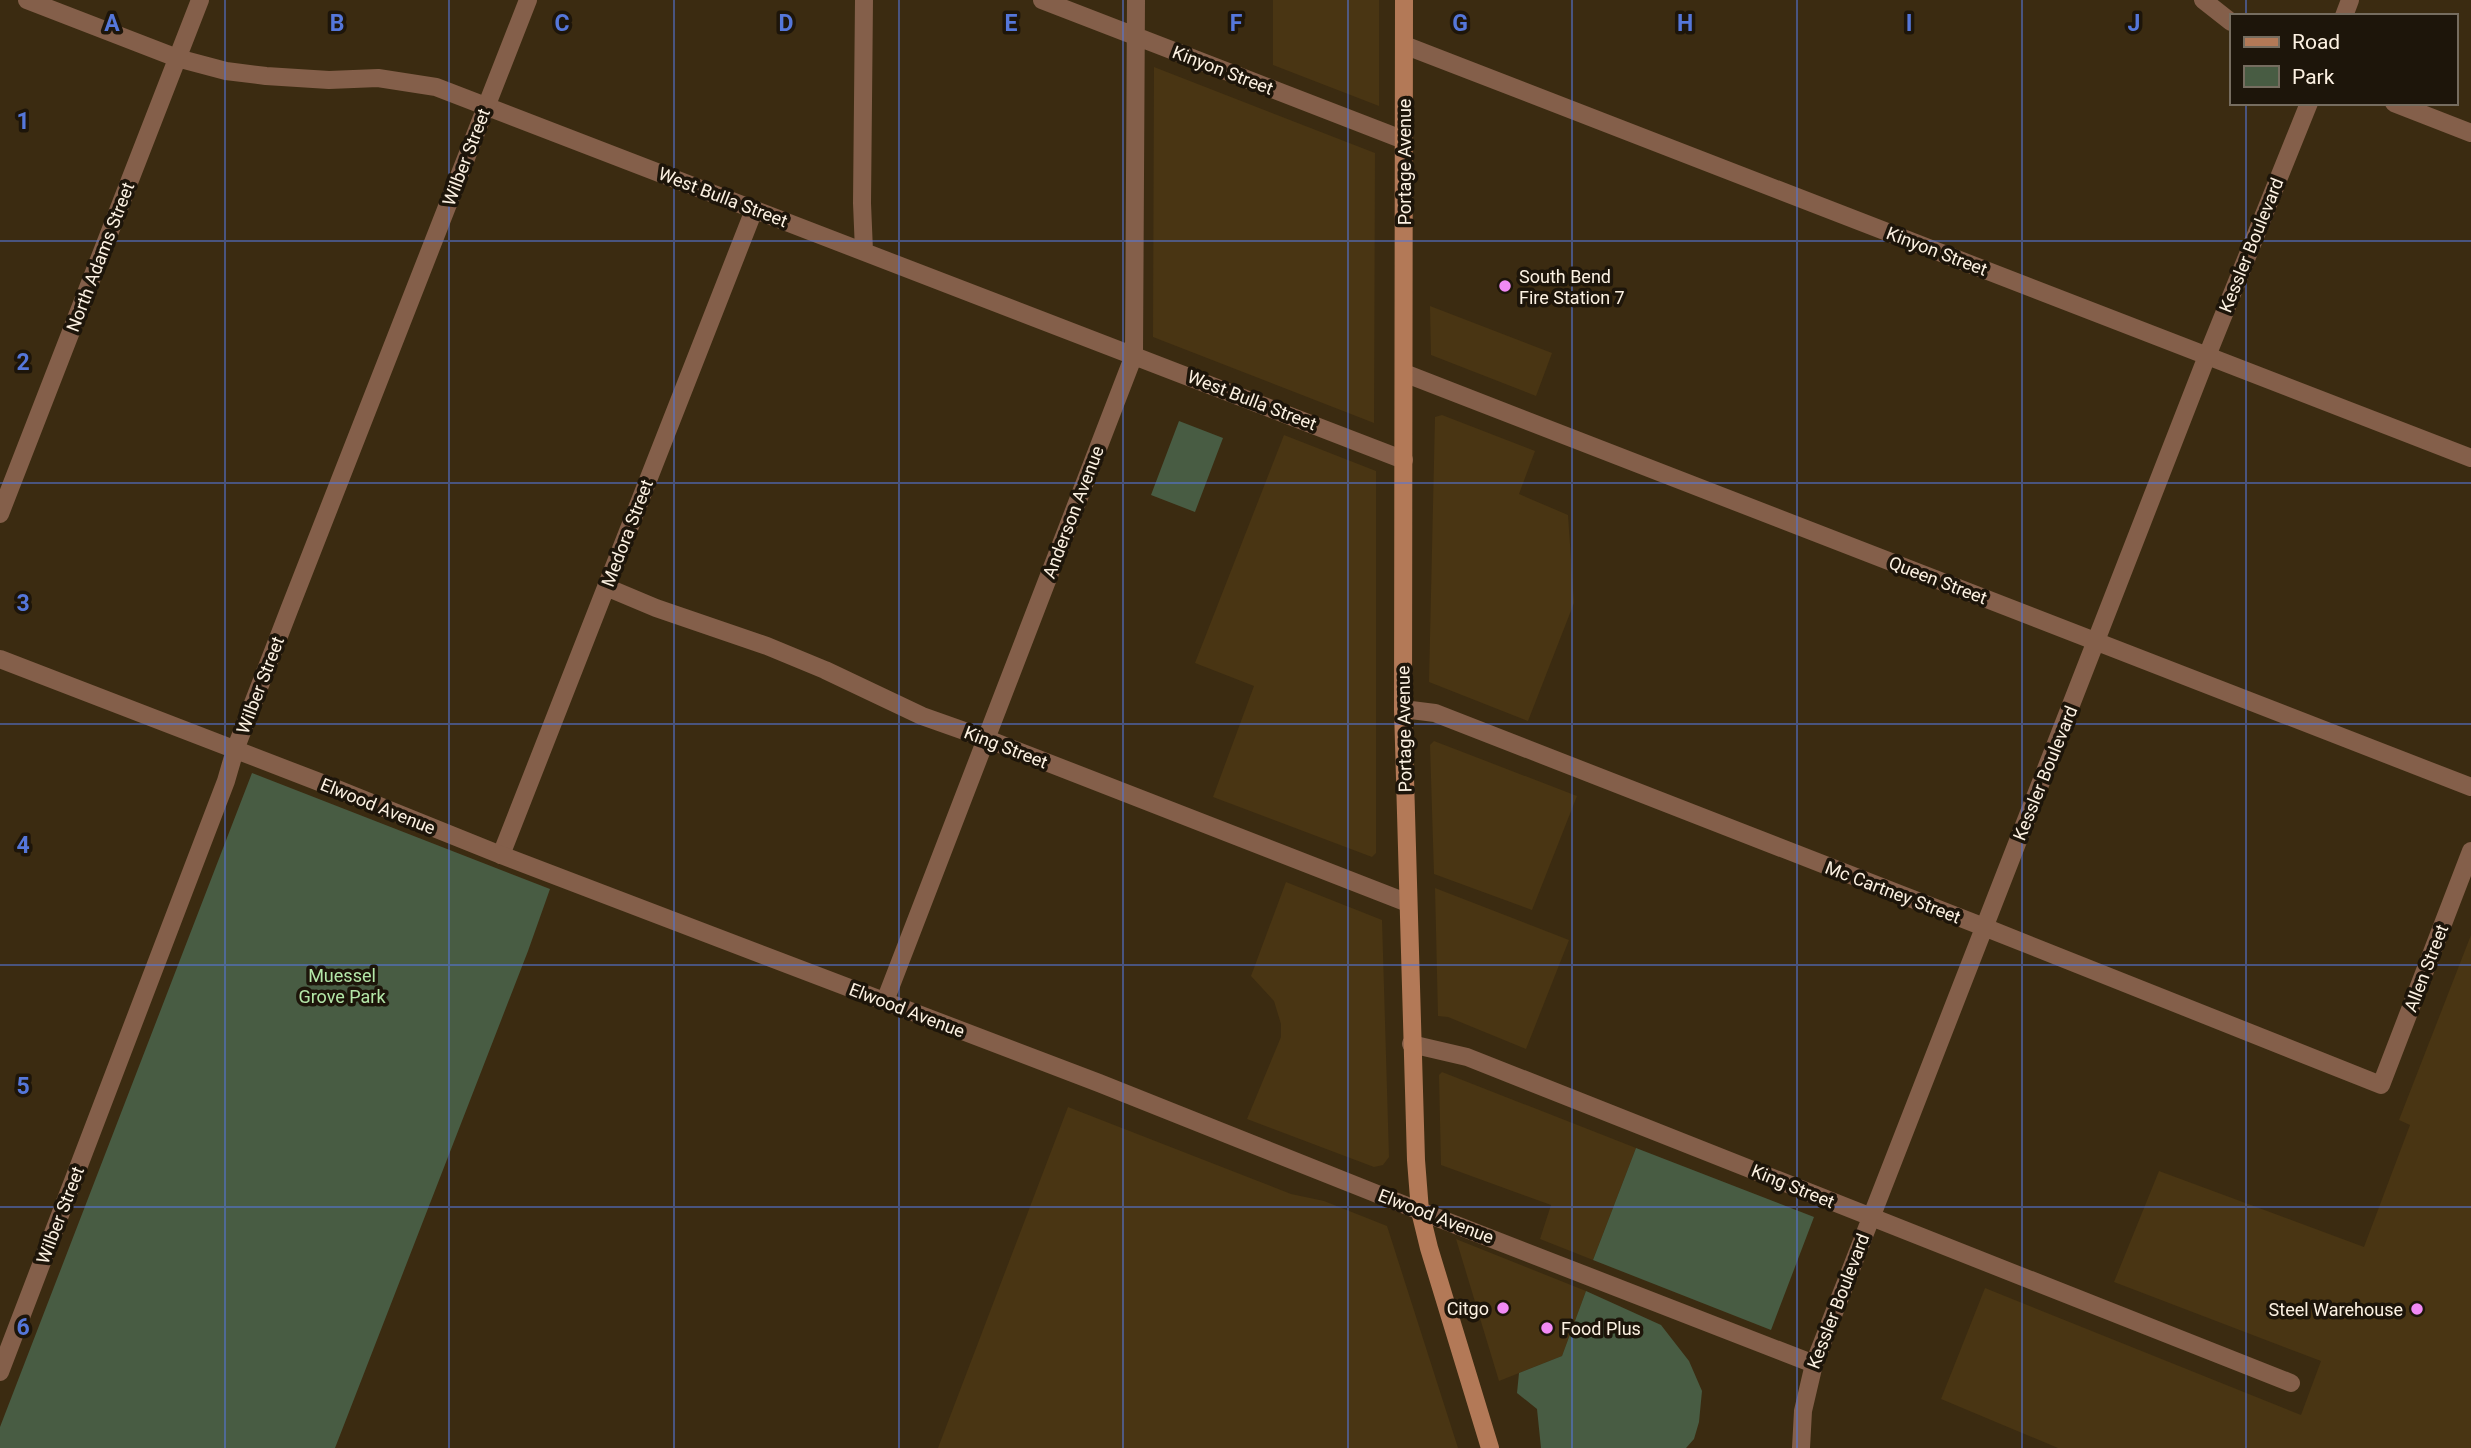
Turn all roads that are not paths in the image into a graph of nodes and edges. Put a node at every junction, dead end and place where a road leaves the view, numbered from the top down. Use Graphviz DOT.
graph roads {
  1 [pos="27,0"];
  2 [pos="200,0"];
  3 [pos="528,0"];
  4 [pos="864,0"];
  5 [pos="1042,0"];
  6 [pos="1136,0"];
  7 [pos="1404,0"];
  8 [pos="2203,0"];
  9 [pos="2230,21"];
  10 [pos="1135,37"];
  11 [pos="1404,45"];
  12 [pos="177,58"];
  13 [pos="486,105"];
  14 [pos="2308,105"];
  15 [pos="2399,105"];
  16 [pos="2471,133"];
  17 [pos="1404,140"];
  18 [pos="754,210"];
  19 [pos="864,251"];
  20 [pos="1134,355"];
  21 [pos="2207,356"];
  22 [pos="1404,373"];
  23 [pos="2471,458"];
  24 [pos="1404,460"];
  25 [pos="0,514"];
  26 [pos="606,587"];
  27 [pos="2096,642"];
  28 [pos="0,659"];
  29 [pos="1403,709"];
  30 [pos="987,738"];
  31 [pos="235,750"];
  32 [pos="2471,788"];
  33 [pos="2471,851"];
  34 [pos="501,855"];
  35 [pos="1408,903"];
  36 [pos="1984,927"];
  37 [pos="885,1001"];
  38 [pos="1411,1044"];
  39 [pos="2381,1085"];
  40 [pos="1420,1211"];
  41 [pos="1871,1217"];
  42 [pos="1814,1364"];
  43 [pos="0,1372"];
  44 [pos="2291,1383"];
  45 [pos="1490,1448"];
  46 [pos="1801,1448"];
  1 -- 12 [label="street, West Bulla Street"];
  2 -- 12 [label="street, North Adams Street"];
  3 -- 13 [label="street, Wilber Street"];
  4 -- 19 [label="street"];
  5 -- 10 [label="street, Kinyon Street"];
  6 -- 10 [label="street, Anderson Avenue"];
  7 -- 11 [label="main road, Portage Avenue"];
  8 -- 9 [label="street"];
  10 -- 17 [label="street, Kinyon Street"];
  10 -- 20 [label="street, Anderson Avenue"];
  11 -- 17 [label="main road, Portage Avenue"];
  11 -- 21 [label="street, Kinyon Street"];
  12 -- 13 [label="street, West Bulla Street"];
  12 -- 25 [label="street, North Adams Street"];
  13 -- 18 [label="street, West Bulla Street"];
  13 -- 31 [label="street, Wilber Street"];
  14 -- 21 [label="street, Kessler Boulevard"];
  15 -- 16 [label="street"];
  17 -- 22 [label="main road, Portage Avenue"];
  18 -- 19 [label="street, West Bulla Street"];
  18 -- 26 [label="street, Medora Street"];
  19 -- 20 [label="street, West Bulla Street"];
  20 -- 24 [label="street, West Bulla Street"];
  20 -- 30 [label="street, Anderson Avenue"];
  21 -- 23 [label="street, Kinyon Street"];
  21 -- 27 [label="street, Kessler Boulevard"];
  22 -- 24 [label="main road, Portage Avenue"];
  22 -- 27 [label="street, Queen Street"];
  24 -- 29 [label="main road, Portage Avenue"];
  26 -- 30 [label="street, King Street"];
  26 -- 34 [label="street, Medora Street"];
  27 -- 32 [label="street, Queen Street"];
  27 -- 36 [label="street, Kessler Boulevard"];
  28 -- 31 [label="street, Elwood Avenue"];
  29 -- 35 [label="main road, Portage Avenue"];
  29 -- 36 [label="street, Mc Cartney Street"];
  30 -- 35 [label="street, King Street"];
  30 -- 37 [label="street, Anderson Avenue"];
  31 -- 34 [label="street, Elwood Avenue"];
  31 -- 43 [label="street, Wilber Street"];
  33 -- 39 [label="street, Allen Street"];
  34 -- 37 [label="street, Elwood Avenue"];
  35 -- 38 [label="main road, Portage Avenue"];
  36 -- 39 [label="street, Mc Cartney Street"];
  36 -- 41 [label="street, Kessler Boulevard"];
  37 -- 40 [label="street, Elwood Avenue"];
  38 -- 40 [label="main road, Portage Avenue"];
  38 -- 41 [label="street, King Street"];
  40 -- 42 [label="street, Elwood Avenue"];
  40 -- 45 [label="main road, Portage Avenue"];
  41 -- 42 [label="street, Kessler Boulevard"];
  41 -- 44 [label="street, King Street"];
  42 -- 46 [label="street, Kessler Boulevard"];
}
